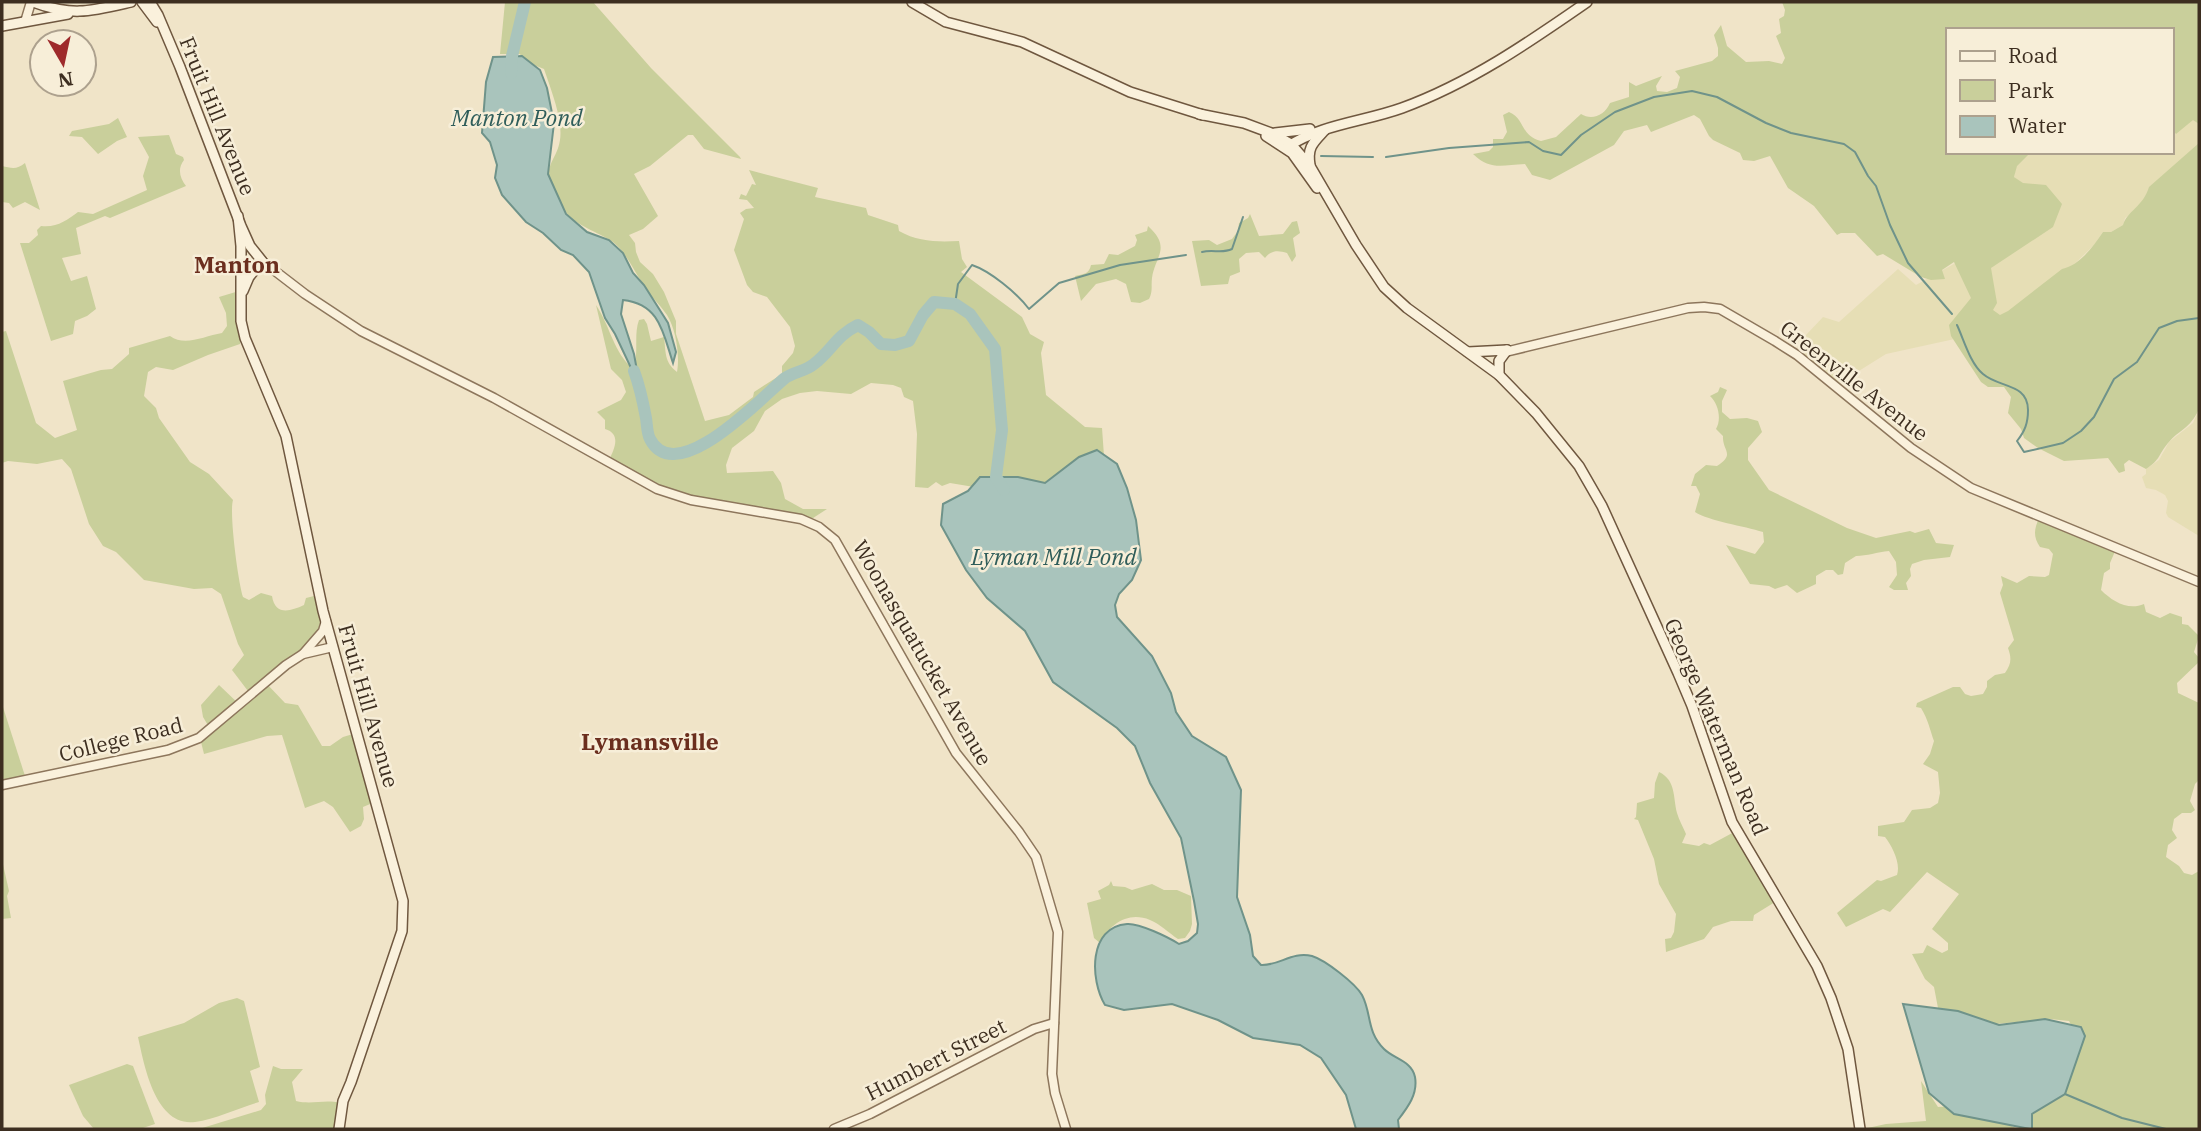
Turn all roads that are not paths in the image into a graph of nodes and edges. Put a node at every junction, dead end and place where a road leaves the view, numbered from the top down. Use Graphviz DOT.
graph roads {
  1 [pos="32,2"];
  2 [pos="131,2"];
  3 [pos="142,2"];
  4 [pos="150,2"];
  5 [pos="912,2"];
  6 [pos="1587,2"];
  7 [pos="76,13"];
  8 [pos="25,22"];
  9 [pos="2,26"];
  10 [pos="163,28"];
  11 [pos="1199,114"];
  12 [pos="1349,123"];
  13 [pos="1326,129"];
  14 [pos="1271,132"];
  15 [pos="1288,146"];
  16 [pos="1310,166"];
  17 [pos="1335,211"];
  18 [pos="238,216"];
  19 [pos="250,246"];
  20 [pos="262,261"];
  21 [pos="243,290"];
  22 [pos="1468,352"];
  23 [pos="1503,352"];
  24 [pos="1487,366"];
  25 [pos="1499,375"];
  26 [pos="2199,582"];
  27 [pos="326,621"];
  28 [pos="333,647"];
  29 [pos="303,654"];
  30 [pos="2,785"];
  31 [pos="1054,1023"];
  32 [pos="338,1129"];
  33 [pos="834,1129"];
  34 [pos="1066,1129"];
  35 [pos="1860,1129"];
  1 -- 7 [label="main road"];
  1 -- 8 [label="street"];
  2 -- 7 [label="main road"];
  3 -- 10 [label="main road, Fruit Hill Avenue"];
  4 -- 10 [label="main road, Fruit Hill Avenue"];
  5 -- 11 [label="main road"];
  6 -- 12 [label="main road"];
  7 -- 8 [label="main road"];
  8 -- 9 [label="main road"];
  10 -- 18 [label="main road, Fruit Hill Avenue"];
  11 -- 14 [label="main road"];
  11 -- 15 [label="main road"];
  12 -- 13 [label="main road"];
  12 -- 14 [label="main road"];
  13 -- 15 [label="main road"];
  13 -- 16 [label="main road"];
  14 -- 15 [label="main road"];
  15 -- 16 [label="main road"];
  15 -- 17 [label="main road"];
  16 -- 17 [label="main road"];
  17 -- 22 [label="main road"];
  18 -- 19 [label="main road, Fruit Hill Avenue"];
  18 -- 21 [label="main road, Fruit Hill Avenue"];
  19 -- 20 [label="main road, Woonasquatucket Avenue"];
  20 -- 21 [label="main road"];
  20 -- 31 [label="street, Woonasquatucket Avenue"];
  21 -- 27 [label="main road, Fruit Hill Avenue"];
  22 -- 23 [label="main road"];
  22 -- 24 [label="main road"];
  23 -- 24 [label="main road"];
  23 -- 25 [label="main road"];
  23 -- 26 [label="street, Greenville Avenue"];
  24 -- 25 [label="main road, George Waterman Road"];
  25 -- 35 [label="main road, George Waterman Road"];
  27 -- 28 [label="main road, Fruit Hill Avenue"];
  27 -- 29 [label="street, College Road"];
  28 -- 29 [label="street, College Road"];
  28 -- 32 [label="main road, Fruit Hill Avenue"];
  29 -- 30 [label="street, College Road"];
  31 -- 33 [label="street, Humbert Street"];
  31 -- 34 [label="street, Woonasquatucket Avenue"];
}
